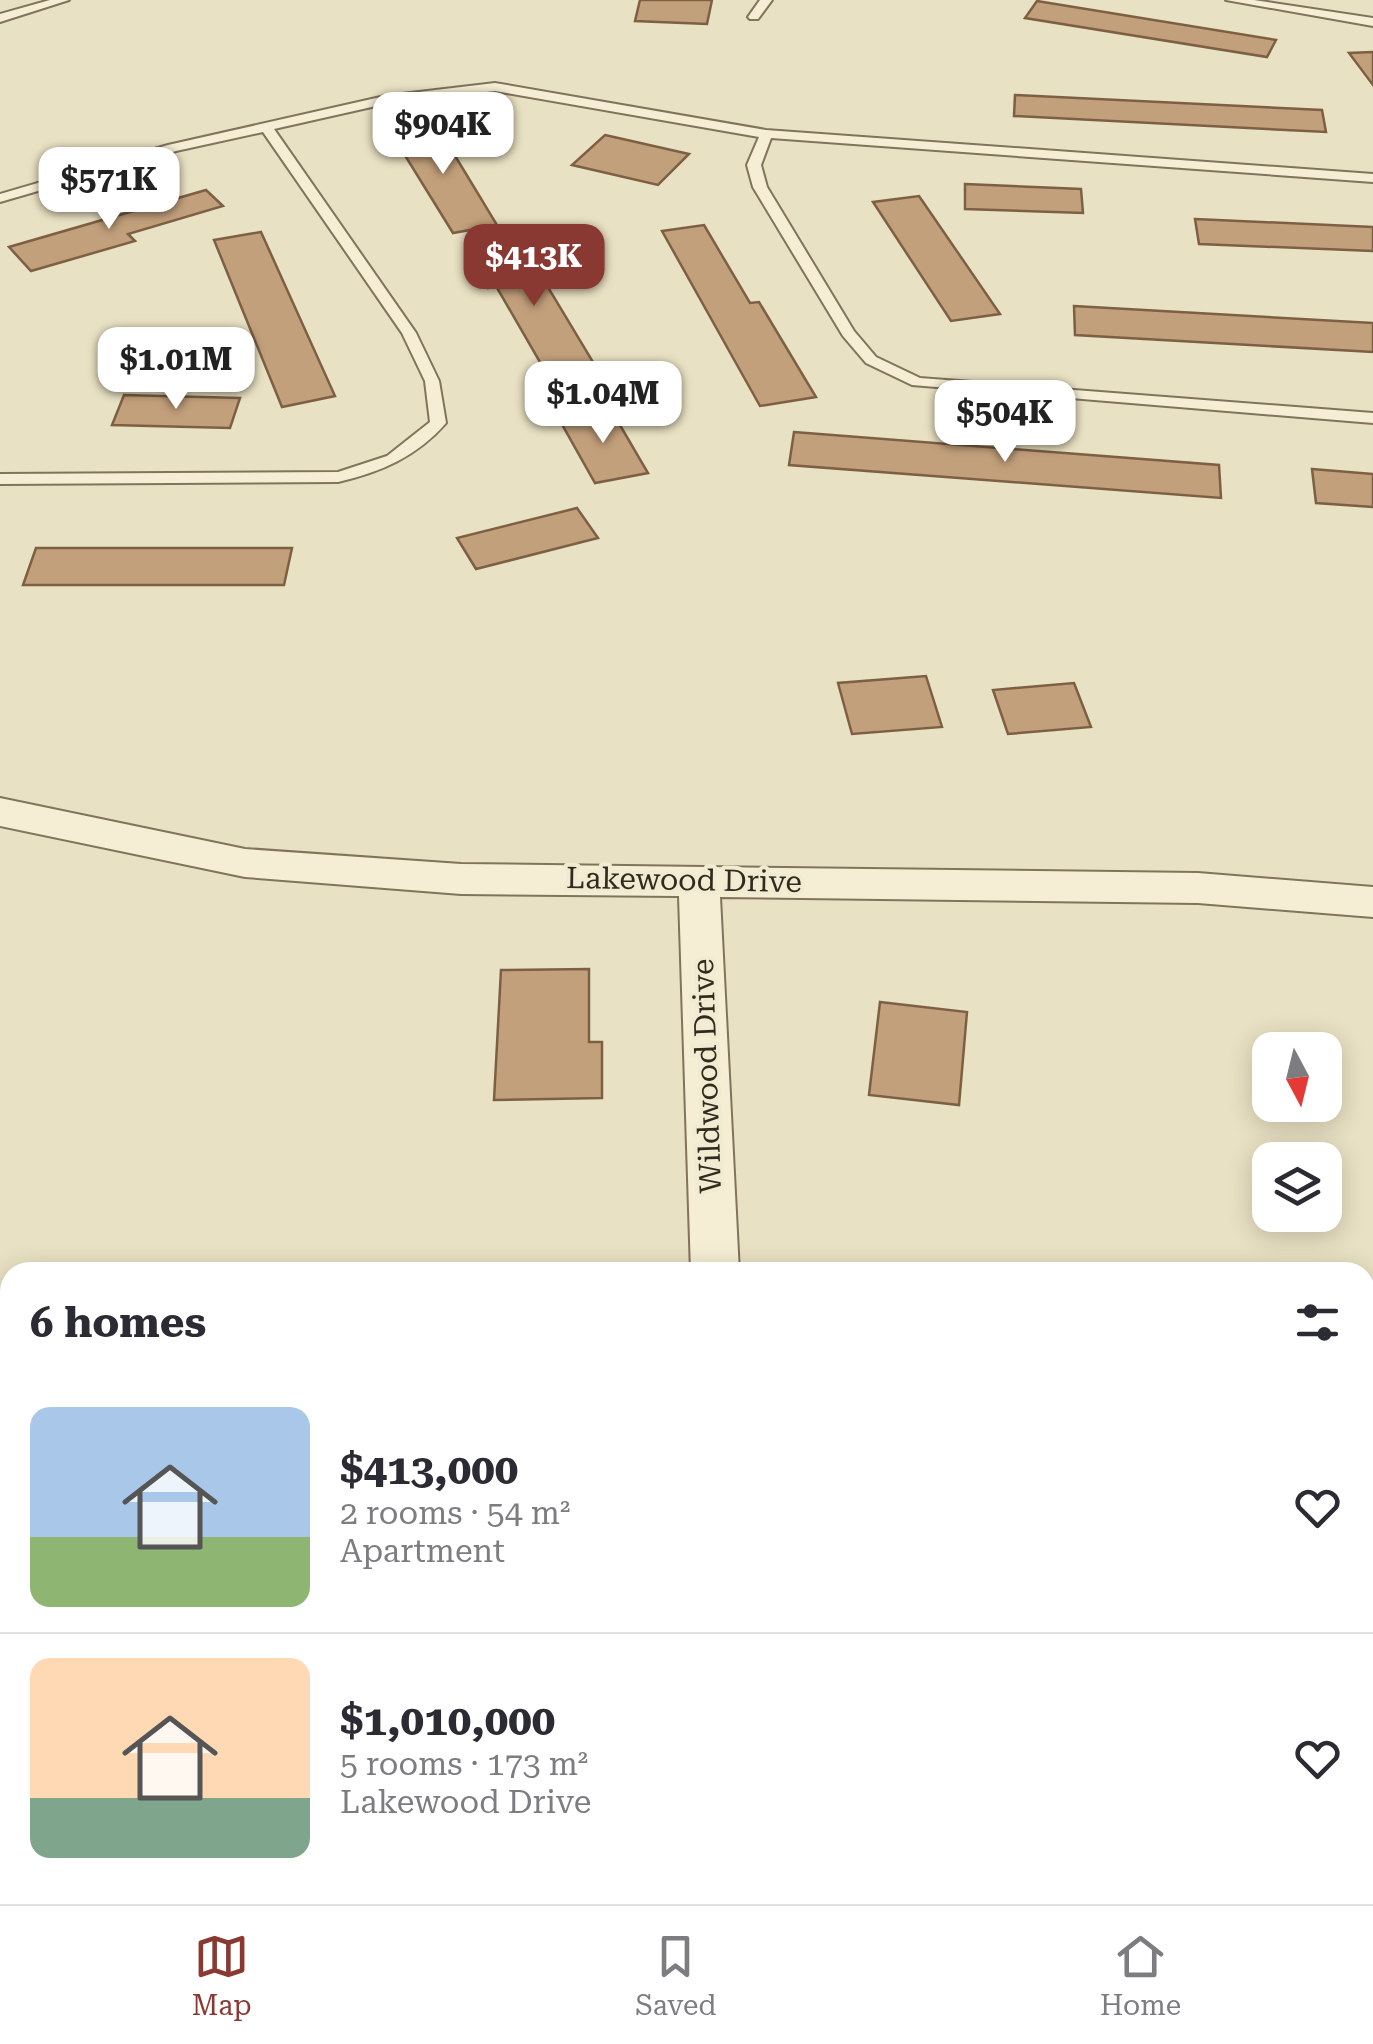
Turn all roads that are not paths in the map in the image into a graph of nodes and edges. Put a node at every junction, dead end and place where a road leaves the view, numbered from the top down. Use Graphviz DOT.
graph roads {
  1 [pos="63,0"];
  2 [pos="766,0"];
  3 [pos="1232,0"];
  4 [pos="0,18"];
  5 [pos="754,18"];
  6 [pos="1373,22"];
  7 [pos="268,130"];
  8 [pos="766,134"];
  9 [pos="1373,178"];
  10 [pos="0,198"];
  11 [pos="1373,418"];
  12 [pos="0,479"];
  13 [pos="0,812"];
  14 [pos="699,879"];
  15 [pos="1373,902"];
  16 [pos="715,1262"];
  1 -- 4 [label="lane"];
  2 -- 5 [label="lane"];
  3 -- 6 [label="lane"];
  7 -- 8 [label="lane"];
  7 -- 10 [label="lane"];
  7 -- 12 [label="lane"];
  8 -- 9 [label="lane"];
  8 -- 11 [label="lane"];
  13 -- 14 [label="street, Lakewood Drive"];
  14 -- 15 [label="street, Lakewood Drive"];
  14 -- 16 [label="street, Wildwood Drive"];
}
